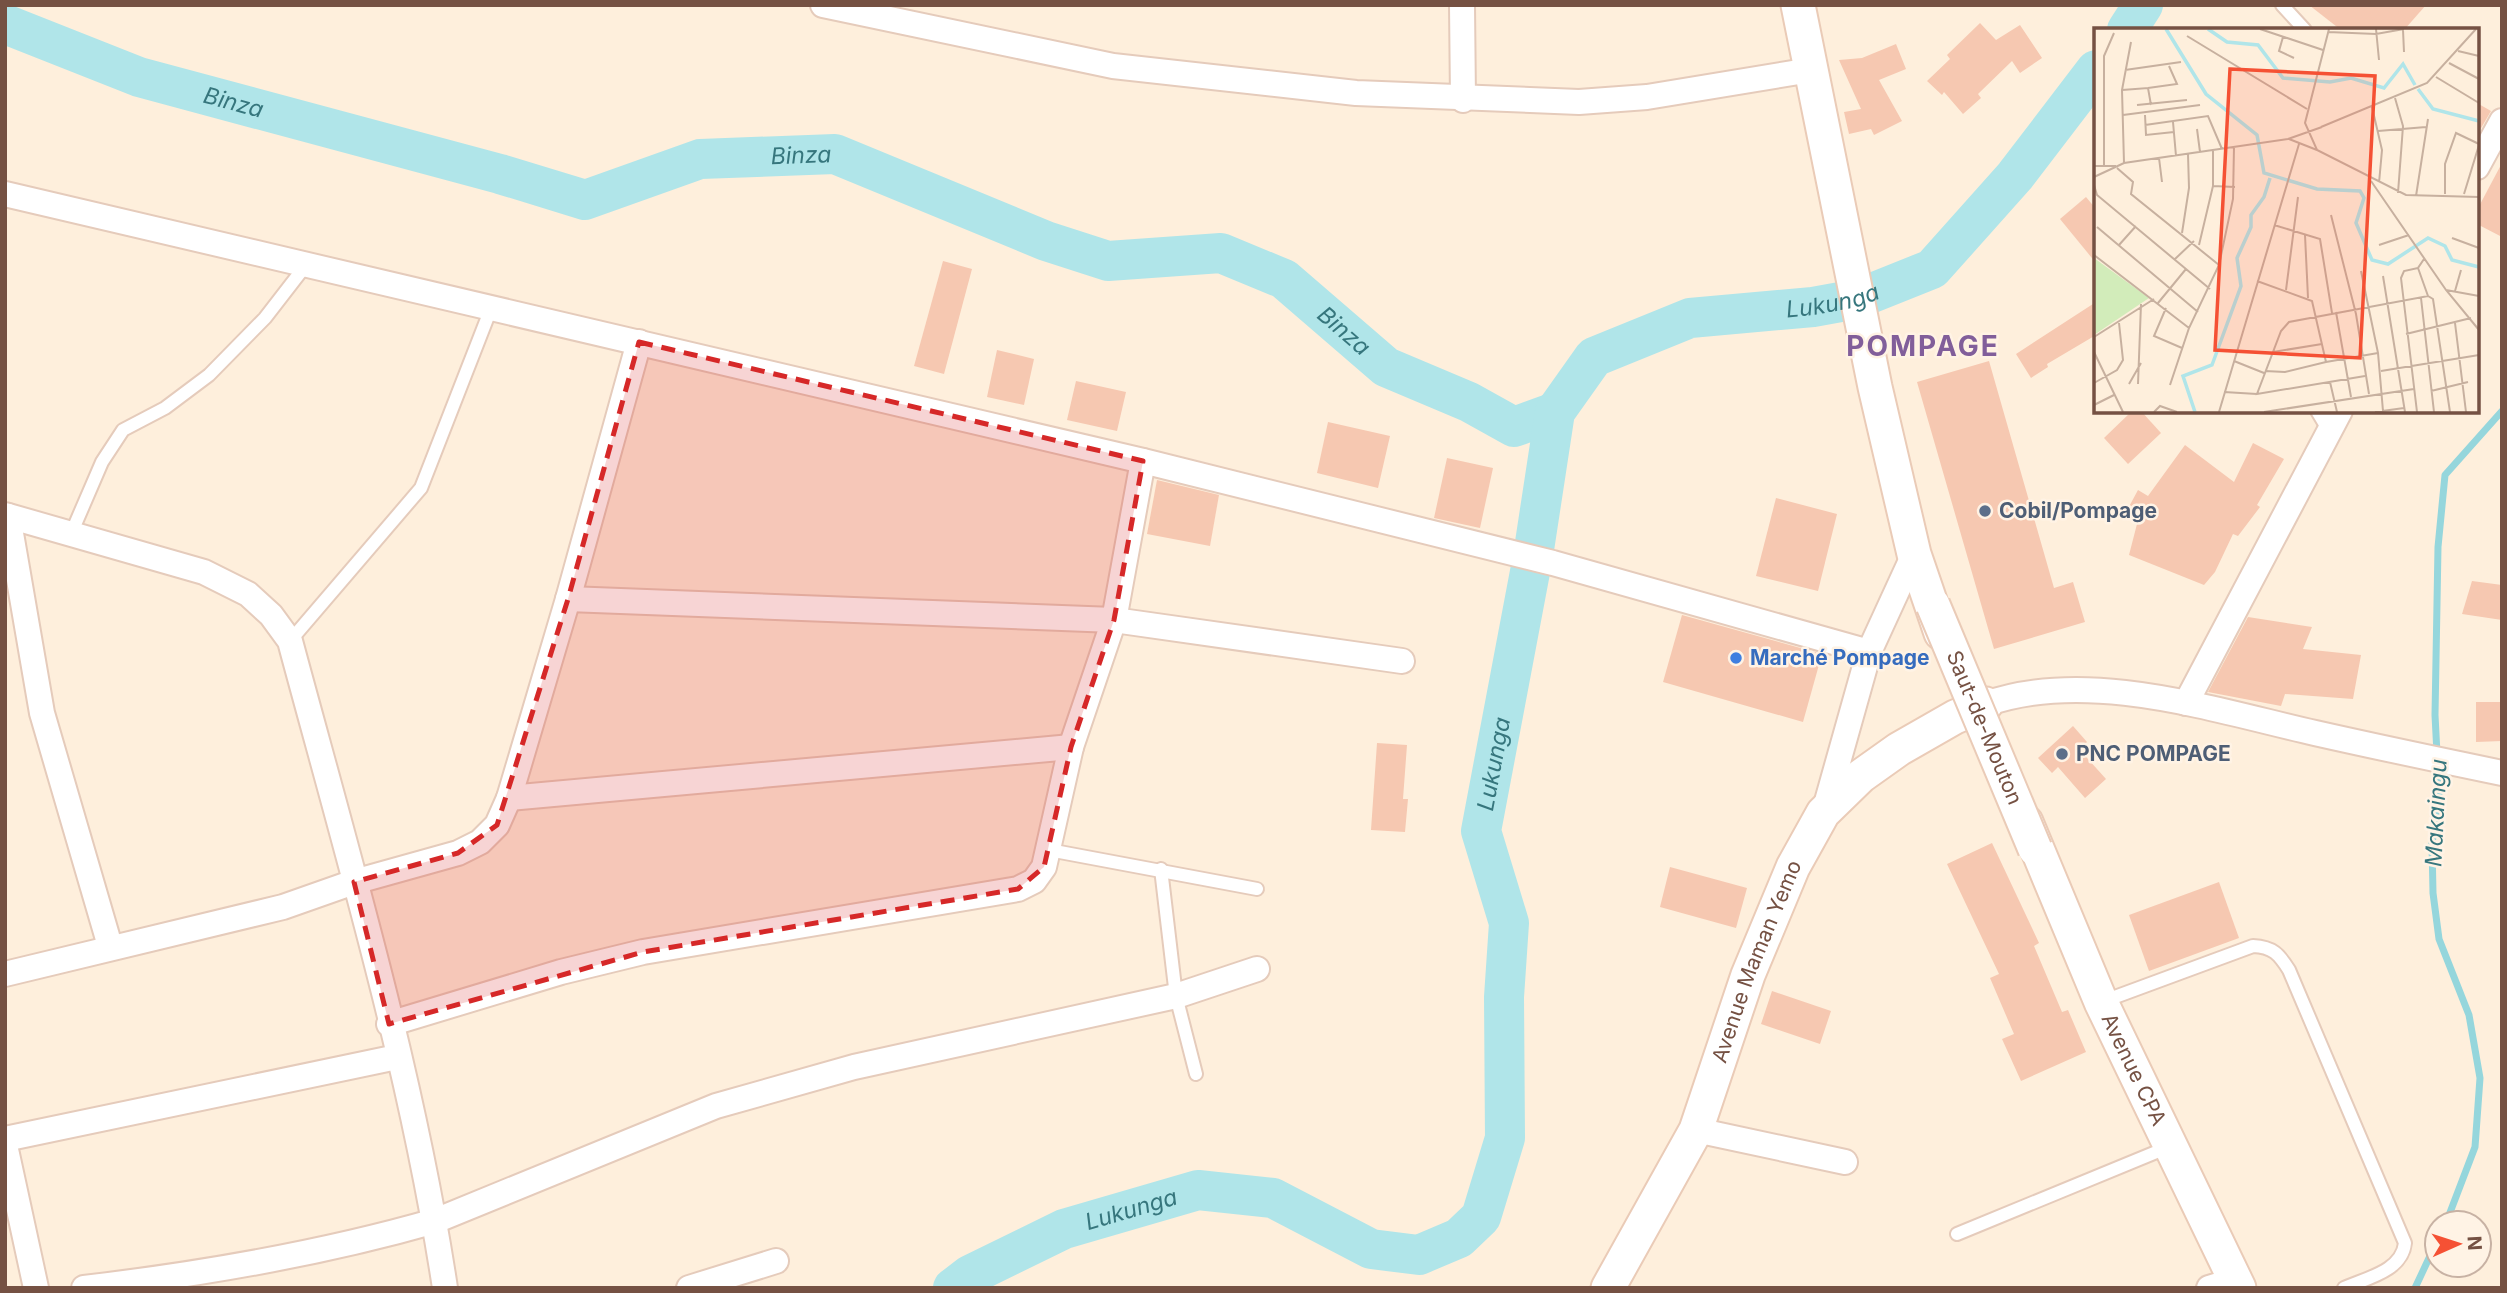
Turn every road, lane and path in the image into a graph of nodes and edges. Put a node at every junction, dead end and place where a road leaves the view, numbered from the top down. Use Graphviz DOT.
graph roads {
  1 [pos="823,5"];
  2 [pos="1462,5"];
  3 [pos="1798,5"];
  4 [pos="2282,5"];
  5 [pos="2303,28"];
  6 [pos="1811,71"];
  7 [pos="1463,100"];
  8 [pos="2502,121"];
  9 [pos="2479,163"];
  10 [pos="5,194"];
  11 [pos="306,265"];
  12 [pos="492,306"];
  13 [pos="639,342"];
  14 [pos="2328,418"];
  15 [pos="1143,461"];
  16 [pos="7,515"];
  17 [pos="71,534"];
  18 [pos="1914,554"];
  19 [pos="568,599"];
  20 [pos="1933,605"];
  21 [pos="1114,620"];
  22 [pos="290,641"];
  23 [pos="1869,652"];
  24 [pos="1402,661"];
  25 [pos="2186,703"];
  26 [pos="1974,709"];
  27 [pos="1070,747"];
  28 [pos="2502,773"];
  29 [pos="509,798"];
  30 [pos="1823,813"];
  31 [pos="2035,849"];
  32 [pos="1049,850"];
  33 [pos="1161,869"];
  34 [pos="354,881"];
  35 [pos="1257,889"];
  36 [pos="110,946"];
  37 [pos="1257,969"];
  38 [pos="5,974"];
  39 [pos="1176,996"];
  40 [pos="2101,1002"];
  41 [pos="390,1024"];
  42 [pos="397,1057"];
  43 [pos="1196,1074"];
  44 [pos="1696,1130"];
  45 [pos="5,1139"];
  46 [pos="5,1145"];
  47 [pos="2171,1146"];
  48 [pos="1845,1162"];
  49 [pos="435,1220"];
  50 [pos="1957,1234"];
  51 [pos="776,1261"];
  52 [pos="1608,1284"];
  53 [pos="2228,1285"];
  54 [pos="36,1288"];
  55 [pos="84,1288"];
  56 [pos="445,1288"];
  57 [pos="689,1288"];
  58 [pos="2344,1288"];
  1 -- 7 [label="street"];
  2 -- 7 [label="street"];
  3 -- 6 [label="street"];
  4 -- 5 [label="lane"];
  6 -- 7 [label="street"];
  6 -- 18 [label="street"];
  8 -- 9 [label="street"];
  10 -- 11 [label="street"];
  11 -- 12 [label="street"];
  11 -- 17 [label="lane"];
  12 -- 13 [label="street"];
  12 -- 22 [label="lane"];
  13 -- 15 [label="street"];
  13 -- 19 [label="street"];
  14 -- 25 [label="street"];
  15 -- 21 [label="street"];
  15 -- 23 [label="street"];
  16 -- 17 [label="street"];
  16 -- 36 [label="street"];
  17 -- 22 [label="street"];
  18 -- 20 [label="street"];
  18 -- 23 [label="street"];
  19 -- 21 [label="street"];
  19 -- 29 [label="street"];
  20 -- 26 [label="street"];
  20 -- 31 [label="street, Saut-de-Mouton, bridge"];
  21 -- 24 [label="street"];
  21 -- 27 [label="street"];
  22 -- 34 [label="street"];
  23 -- 30 [label="street"];
  25 -- 26 [label="street"];
  25 -- 28 [label="street"];
  26 -- 30 [label="street, Avenue Maman Yemo"];
  26 -- 31 [label="street"];
  27 -- 29 [label="street"];
  27 -- 32 [label="street"];
  29 -- 34 [label="street"];
  30 -- 44 [label="street, Avenue Maman Yemo"];
  31 -- 40 [label="street, Avenue CPA"];
  32 -- 33 [label="lane"];
  32 -- 41 [label="street"];
  33 -- 35 [label="lane"];
  33 -- 39 [label="lane"];
  34 -- 36 [label="street"];
  34 -- 41 [label="street"];
  36 -- 38 [label="street"];
  37 -- 39 [label="street"];
  39 -- 43 [label="lane"];
  39 -- 49 [label="street"];
  40 -- 47 [label="street, Avenue CPA"];
  40 -- 58 [label="lane"];
  41 -- 42 [label="street"];
  42 -- 45 [label="street"];
  42 -- 49 [label="street"];
  44 -- 48 [label="street"];
  44 -- 52 [label="street, Avenue Maman Yemo"];
  46 -- 54 [label="street"];
  47 -- 50 [label="lane"];
  47 -- 53 [label="street, Avenue CPA"];
  49 -- 55 [label="street"];
  49 -- 56 [label="street"];
  51 -- 57 [label="street"];
}
